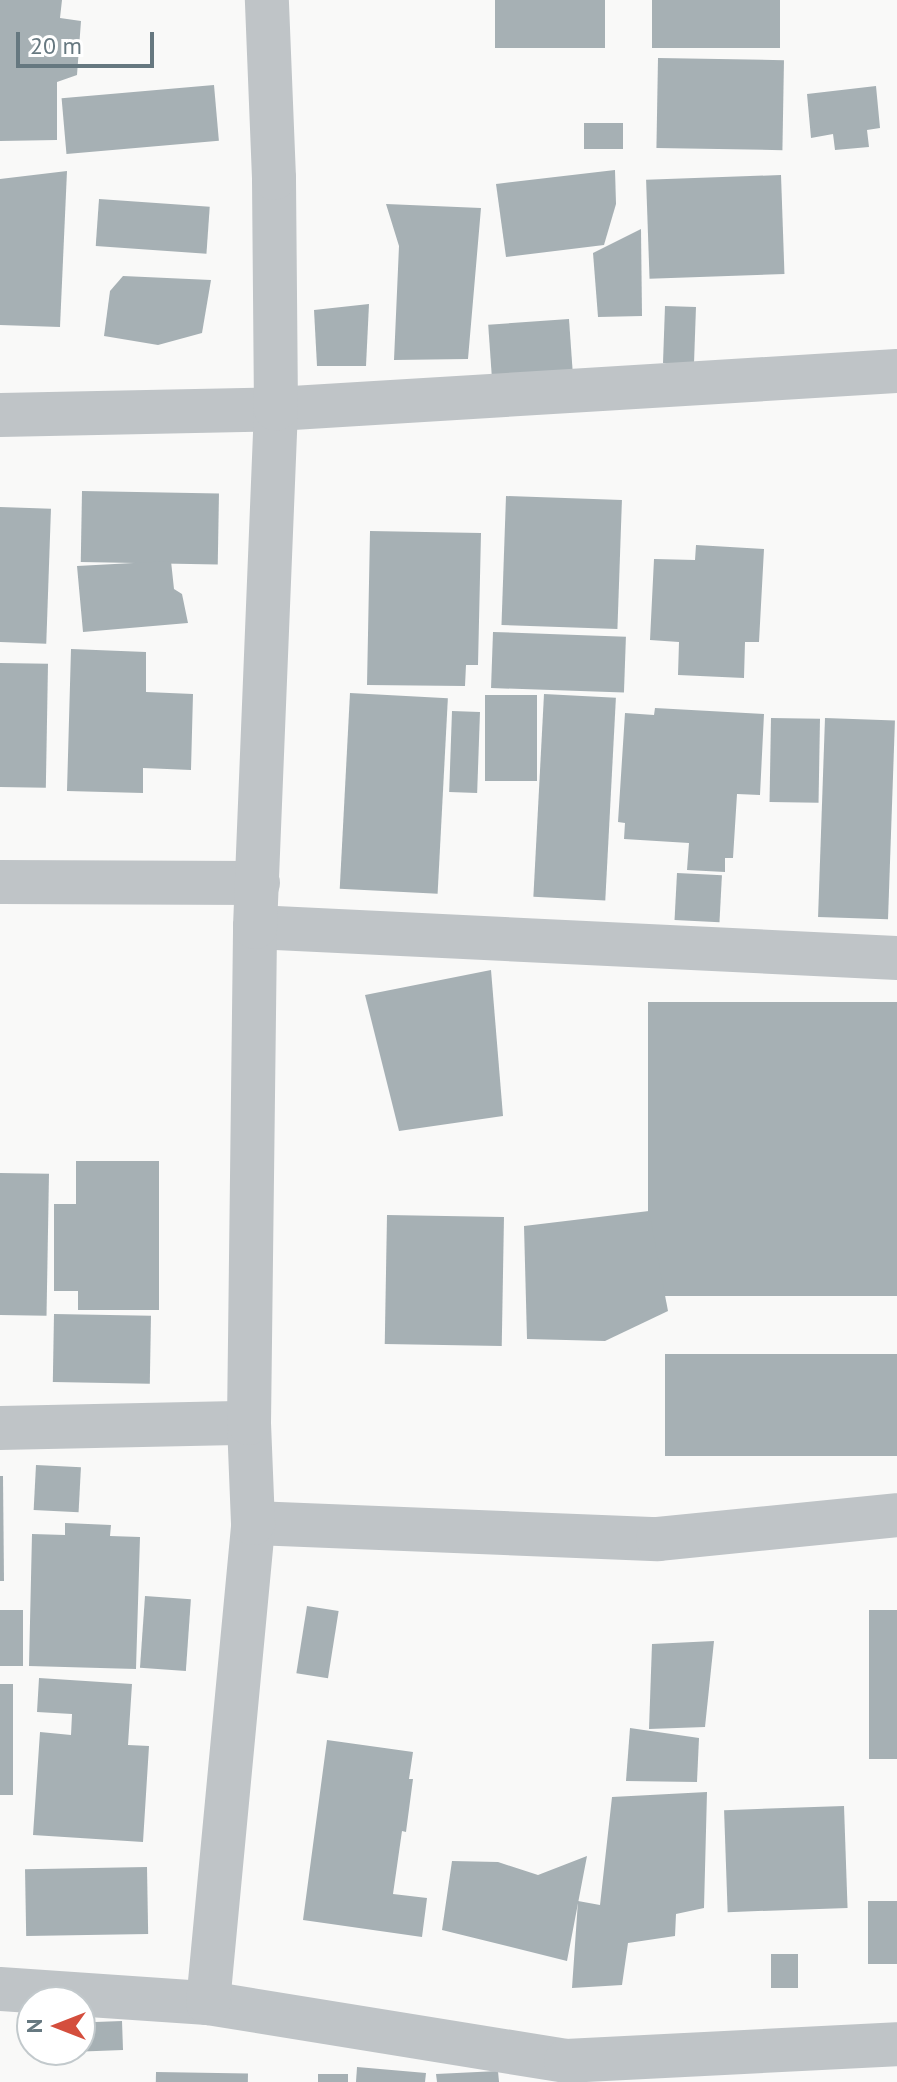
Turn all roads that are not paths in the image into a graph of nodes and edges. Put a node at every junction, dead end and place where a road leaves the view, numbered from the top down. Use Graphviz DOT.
graph roads {
  1 [pos="267,0"];
  2 [pos="897,371"];
  3 [pos="276,409"];
  4 [pos="0,415"];
  5 [pos="0,882"];
  6 [pos="258,883"];
  7 [pos="255,927"];
  8 [pos="897,958"];
  9 [pos="249,1423"];
  10 [pos="0,1428"];
  11 [pos="897,1515"];
  12 [pos="253,1523"];
  13 [pos="0,1989"];
  14 [pos="208,2003"];
  15 [pos="897,2044"];
  1 -- 3 [label="street"];
  2 -- 3 [label="street"];
  3 -- 4 [label="street"];
  3 -- 6 [label="street"];
  5 -- 6 [label="street"];
  6 -- 7 [label="street"];
  7 -- 8 [label="street"];
  7 -- 9 [label="street"];
  9 -- 10 [label="street"];
  9 -- 12 [label="street"];
  11 -- 12 [label="street"];
  12 -- 14 [label="street"];
  13 -- 14 [label="street"];
  14 -- 15 [label="street"];
}
